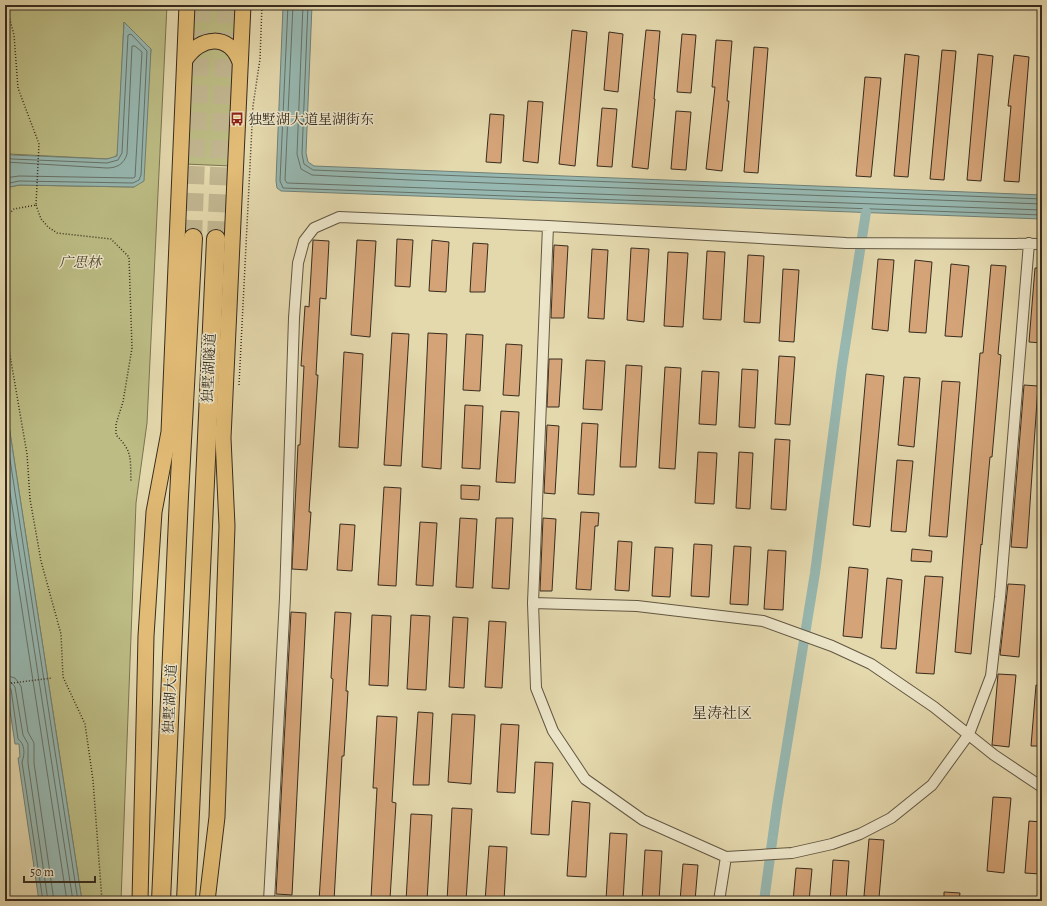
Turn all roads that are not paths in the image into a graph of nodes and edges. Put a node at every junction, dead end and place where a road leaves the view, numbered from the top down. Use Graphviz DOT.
graph roads {
  1 [pos="187,5"];
  2 [pos="243,5"];
  3 [pos="185,60"];
  4 [pos="240,62"];
  5 [pos="548,226"];
  6 [pos="194,238"];
  7 [pos="216,239"];
  8 [pos="1029,243"];
  9 [pos="1042,244"];
  10 [pos="179,496"];
  11 [pos="203,498"];
  12 [pos="533,604"];
  13 [pos="969,734"];
  14 [pos="1042,787"];
  15 [pos="726,856"];
  16 [pos="140,901"];
  17 [pos="160,901"];
  18 [pos="186,901"];
  19 [pos="208,901"];
  20 [pos="269,901"];
  21 [pos="719,901"];
  1 -- 3 [label="main road"];
  2 -- 4 [label="main road"];
  3 -- 4 [label="main road"];
  3 -- 16 [label="main road"];
  4 -- 19 [label="main road"];
  5 -- 8 [label="street"];
  5 -- 12 [label="street"];
  5 -- 20 [label="street"];
  6 -- 10 [label="highway, 独墅湖隧道"];
  7 -- 11 [label="highway, 独墅湖隧道"];
  8 -- 9 [label="street"];
  8 -- 13 [label="street"];
  10 -- 17 [label="highway, 独墅湖大道"];
  11 -- 18 [label="highway, 独墅湖大道"];
  12 -- 13 [label="street"];
  12 -- 15 [label="street"];
  13 -- 14 [label="street"];
  13 -- 15 [label="street"];
  15 -- 21 [label="street"];
}
